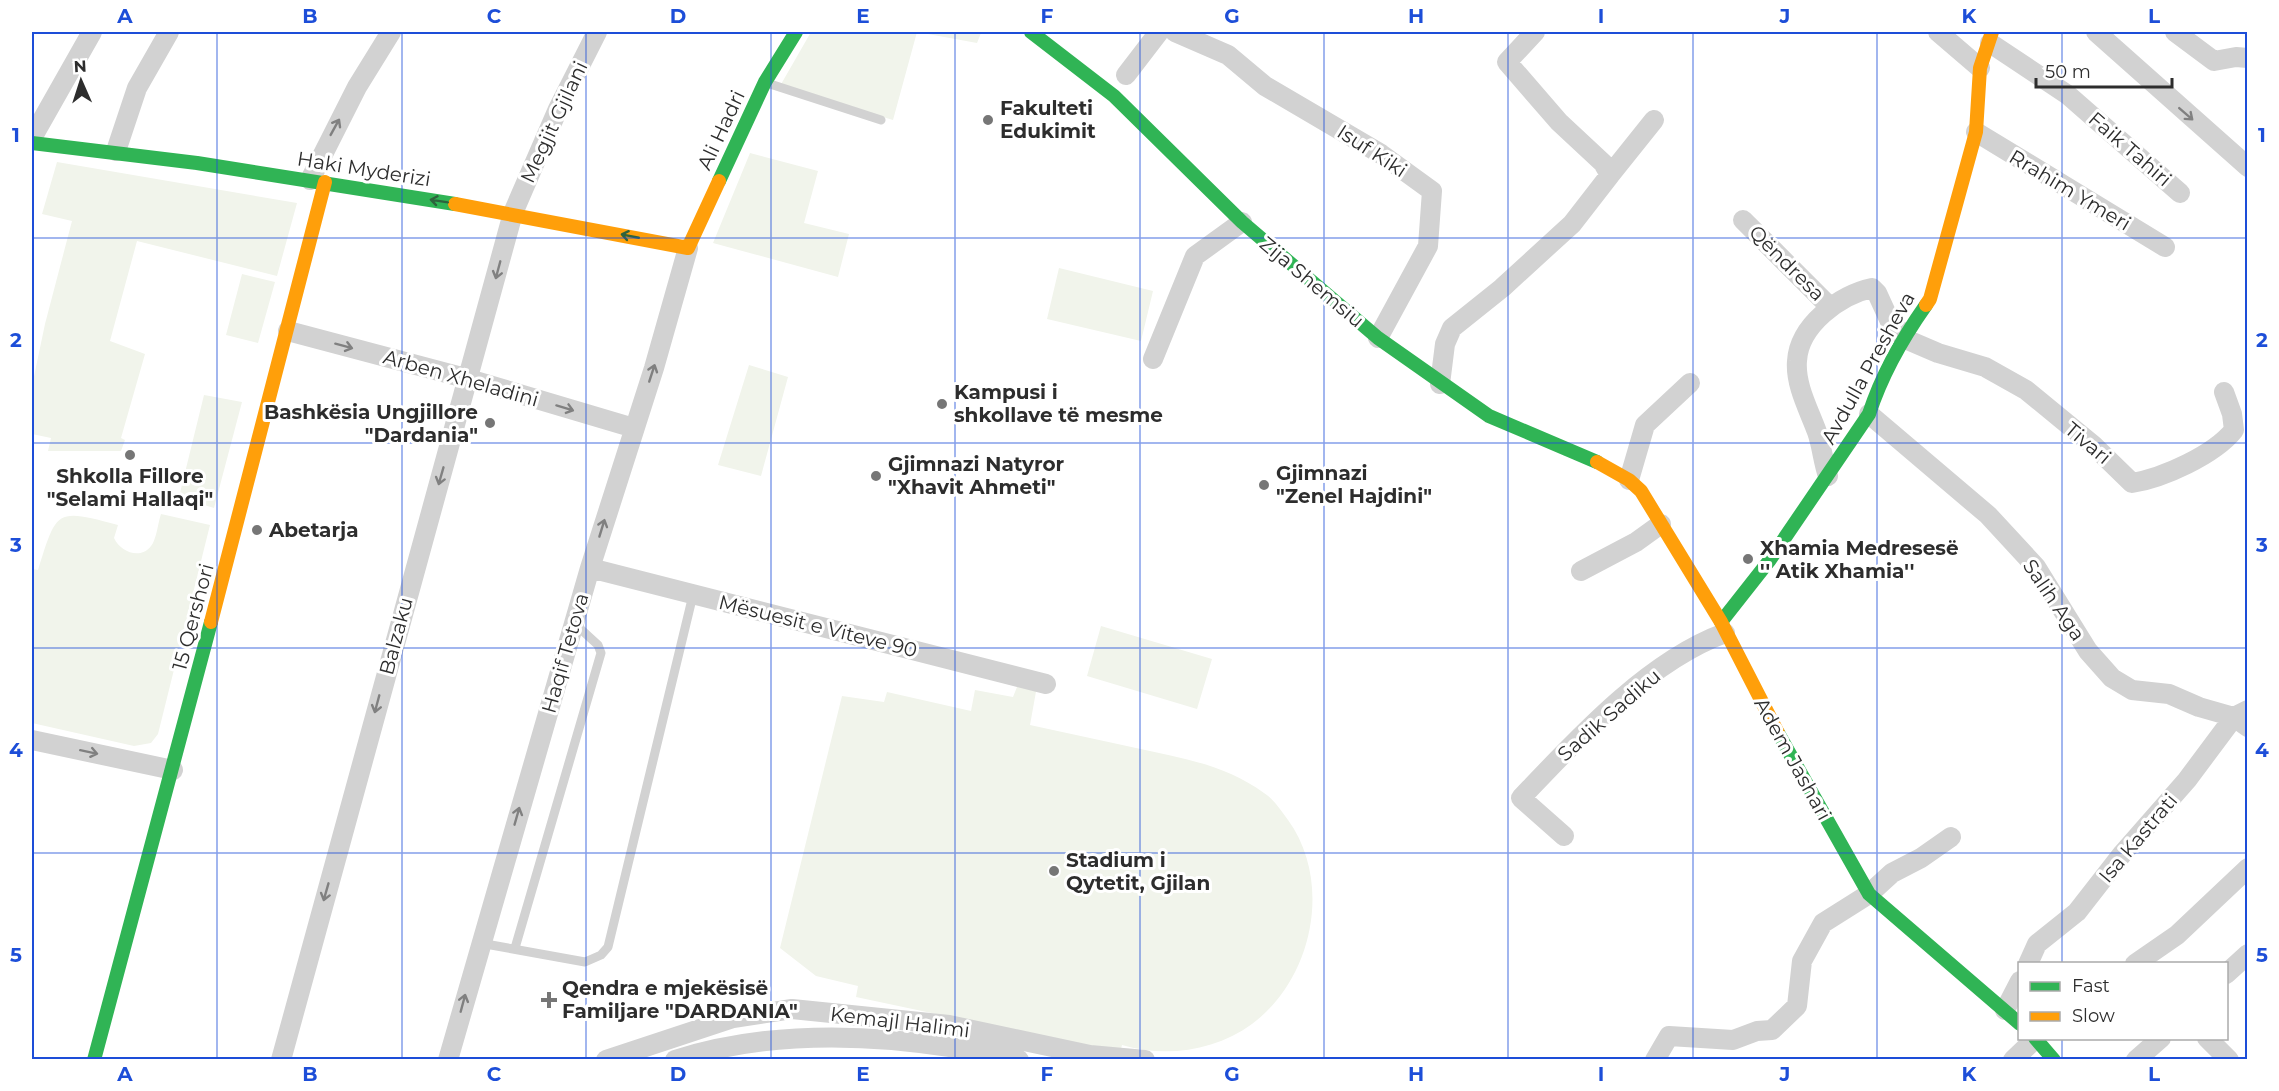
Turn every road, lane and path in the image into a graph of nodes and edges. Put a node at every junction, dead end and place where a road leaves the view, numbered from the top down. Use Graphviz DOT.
graph roads {
  1 [pos="93,32"];
  2 [pos="170,32"];
  3 [pos="391,32"];
  4 [pos="597,32"];
  5 [pos="796,32"];
  6 [pos="1031,32"];
  7 [pos="1159,32"];
  8 [pos="1175,32"];
  9 [pos="1535,32"];
  10 [pos="1938,32"];
  11 [pos="2096,32"];
  12 [pos="2175,32"];
  13 [pos="1991,37"];
  14 [pos="2247,58"];
  15 [pos="1980,68"];
  16 [pos="1126,75"];
  17 [pos="765,82"];
  18 [pos="881,120"];
  19 [pos="1654,120"];
  20 [pos="1976,132"];
  21 [pos="32,140"];
  22 [pos="116,151"];
  23 [pos="2247,167"];
  24 [pos="1610,175"];
  25 [pos="317,181"];
  26 [pos="2180,193"];
  27 [pos="513,213"];
  28 [pos="1743,220"];
  29 [pos="1242,222"];
  30 [pos="2165,247"];
  31 [pos="688,248"];
  32 [pos="1830,307"];
  33 [pos="288,331"];
  34 [pos="1905,335"];
  35 [pos="1378,338"];
  36 [pos="1153,359"];
  37 [pos="469,379"];
  38 [pos="1690,383"];
  39 [pos="1440,384"];
  40 [pos="2224,392"];
  41 [pos="1869,414"];
  42 [pos="634,428"];
  43 [pos="1828,476"];
  44 [pos="1629,480"];
  45 [pos="1661,524"];
  46 [pos="590,568"];
  47 [pos="1581,572"];
  48 [pos="693,595"];
  49 [pos="573,623"];
  50 [pos="1723,627"];
  51 [pos="1046,684"];
  52 [pos="2243,718"];
  53 [pos="32,740"];
  54 [pos="173,770"];
  55 [pos="1564,836"];
  56 [pos="1951,837"];
  57 [pos="2247,868"];
  58 [pos="1869,894"];
  59 [pos="480,943"];
  60 [pos="515,948"];
  61 [pos="2247,954"];
  62 [pos="2028,962"];
  63 [pos="2136,962"];
  64 [pos="2228,972"];
  65 [pos="2018,983"];
  66 [pos="2005,1010"];
  67 [pos="2018,1023"];
  68 [pos="2159,1040"];
  69 [pos="2209,1040"];
  70 [pos="2042,1044"];
  71 [pos="1089,1057"];
  72 [pos="94,1059"];
  73 [pos="281,1059"];
  74 [pos="448,1059"];
  75 [pos="606,1059"];
  76 [pos="675,1059"];
  77 [pos="1019,1059"];
  78 [pos="1145,1059"];
  79 [pos="1655,1059"];
  80 [pos="2013,1059"];
  81 [pos="2136,1059"];
  82 [pos="2229,1059"];
  1 -- 21 [label="street"];
  2 -- 22 [label="street"];
  25 -- 3 [label="street, one-way"];
  4 -- 27 [label="street, Megjit Gjilani"];
  5 -- 17 [label="street, Ali Hadri"];
  6 -- 29 [label="street, Zija Shemsiu"];
  7 -- 16 [label="street"];
  8 -- 35 [label="street, Isuf Kiki"];
  9 -- 24 [label="street"];
  10 -- 15 [label="street"];
  11 -- 23 [label="street, one-way"];
  12 -- 14 [label="street"];
  13 -- 15 [label="street, Avdulla Presheva"];
  13 -- 26 [label="street, Faik Tahiri"];
  15 -- 20 [label="street, Avdulla Presheva"];
  17 -- 18 [label="lane"];
  17 -- 31 [label="street, Ali Hadri"];
  19 -- 24 [label="street"];
  20 -- 30 [label="street, Rrahim Ymeri"];
  20 -- 34 [label="street, Avdulla Presheva"];
  21 -- 22 [label="street, Haki Myderizi"];
  22 -- 25 [label="street, Haki Myderizi"];
  24 -- 39 [label="street"];
  27 -- 25 [label="street, Haki Myderizi, one-way"];
  25 -- 33 [label="street, 15 Qershori"];
  31 -- 27 [label="street, Haki Myderizi, one-way"];
  27 -- 37 [label="street, Balzaku, one-way"];
  28 -- 32 [label="street, Qëndresa"];
  29 -- 35 [label="street, Zija Shemsiu"];
  29 -- 36 [label="street"];
  42 -- 31 [label="street, Haqif Tetova, one-way"];
  32 -- 34 [label="street, Qëndresa"];
  32 -- 43 [label="street, Qëndresa"];
  33 -- 37 [label="street, Arben Xheladini, one-way"];
  33 -- 54 [label="street, 15 Qershori"];
  34 -- 40 [label="street, Tivari"];
  34 -- 41 [label="street, Avdulla Presheva"];
  35 -- 39 [label="street, Zija Shemsiu"];
  37 -- 42 [label="street, Arben Xheladini, one-way"];
  37 -- 73 [label="street, Balzaku, one-way"];
  38 -- 44 [label="street"];
  39 -- 44 [label="street, Zija Shemsiu"];
  41 -- 43 [label="street, Avdulla Presheva"];
  41 -- 52 [label="street, Salih Aga"];
  46 -- 42 [label="street, Haqif Tetova, one-way"];
  43 -- 50 [label="street, Avdulla Presheva"];
  44 -- 45 [label="street, Zija Shemsiu"];
  45 -- 47 [label="street"];
  45 -- 50 [label="street, Zija Shemsiu"];
  46 -- 48 [label="street, Mësuesit e Viteve 90"];
  46 -- 49 [label="street, Haqif Tetova"];
  48 -- 51 [label="street, Mësuesit e Viteve 90"];
  48 -- 60 [label="lane"];
  59 -- 49 [label="street, Haqif Tetova, one-way"];
  49 -- 60 [label="lane"];
  50 -- 55 [label="street, Sadik Sadiku"];
  50 -- 58 [label="street, Adem Jashari"];
  52 -- 62 [label="street, Isa Kastrati"];
  53 -- 54 [label="street, one-way"];
  54 -- 72 [label="street, 15 Qershori"];
  56 -- 58 [label="street"];
  57 -- 63 [label="street"];
  58 -- 66 [label="street, Adem Jashari"];
  58 -- 79 [label="street"];
  59 -- 60 [label="lane"];
  74 -- 59 [label="street, Haqif Tetova, one-way"];
  61 -- 64 [label="street"];
  65 -- 66 [label="street"];
  66 -- 67 [label="street, Adem Jashari"];
  68 -- 81 [label="street"];
  69 -- 82 [label="street"];
  70 -- 80 [label="street"];
  71 -- 75 [label="street, Kemajl Halimi"];
  71 -- 78 [label="street, Kemajl Halimi"];
  76 -- 77 [label="street"];
}
